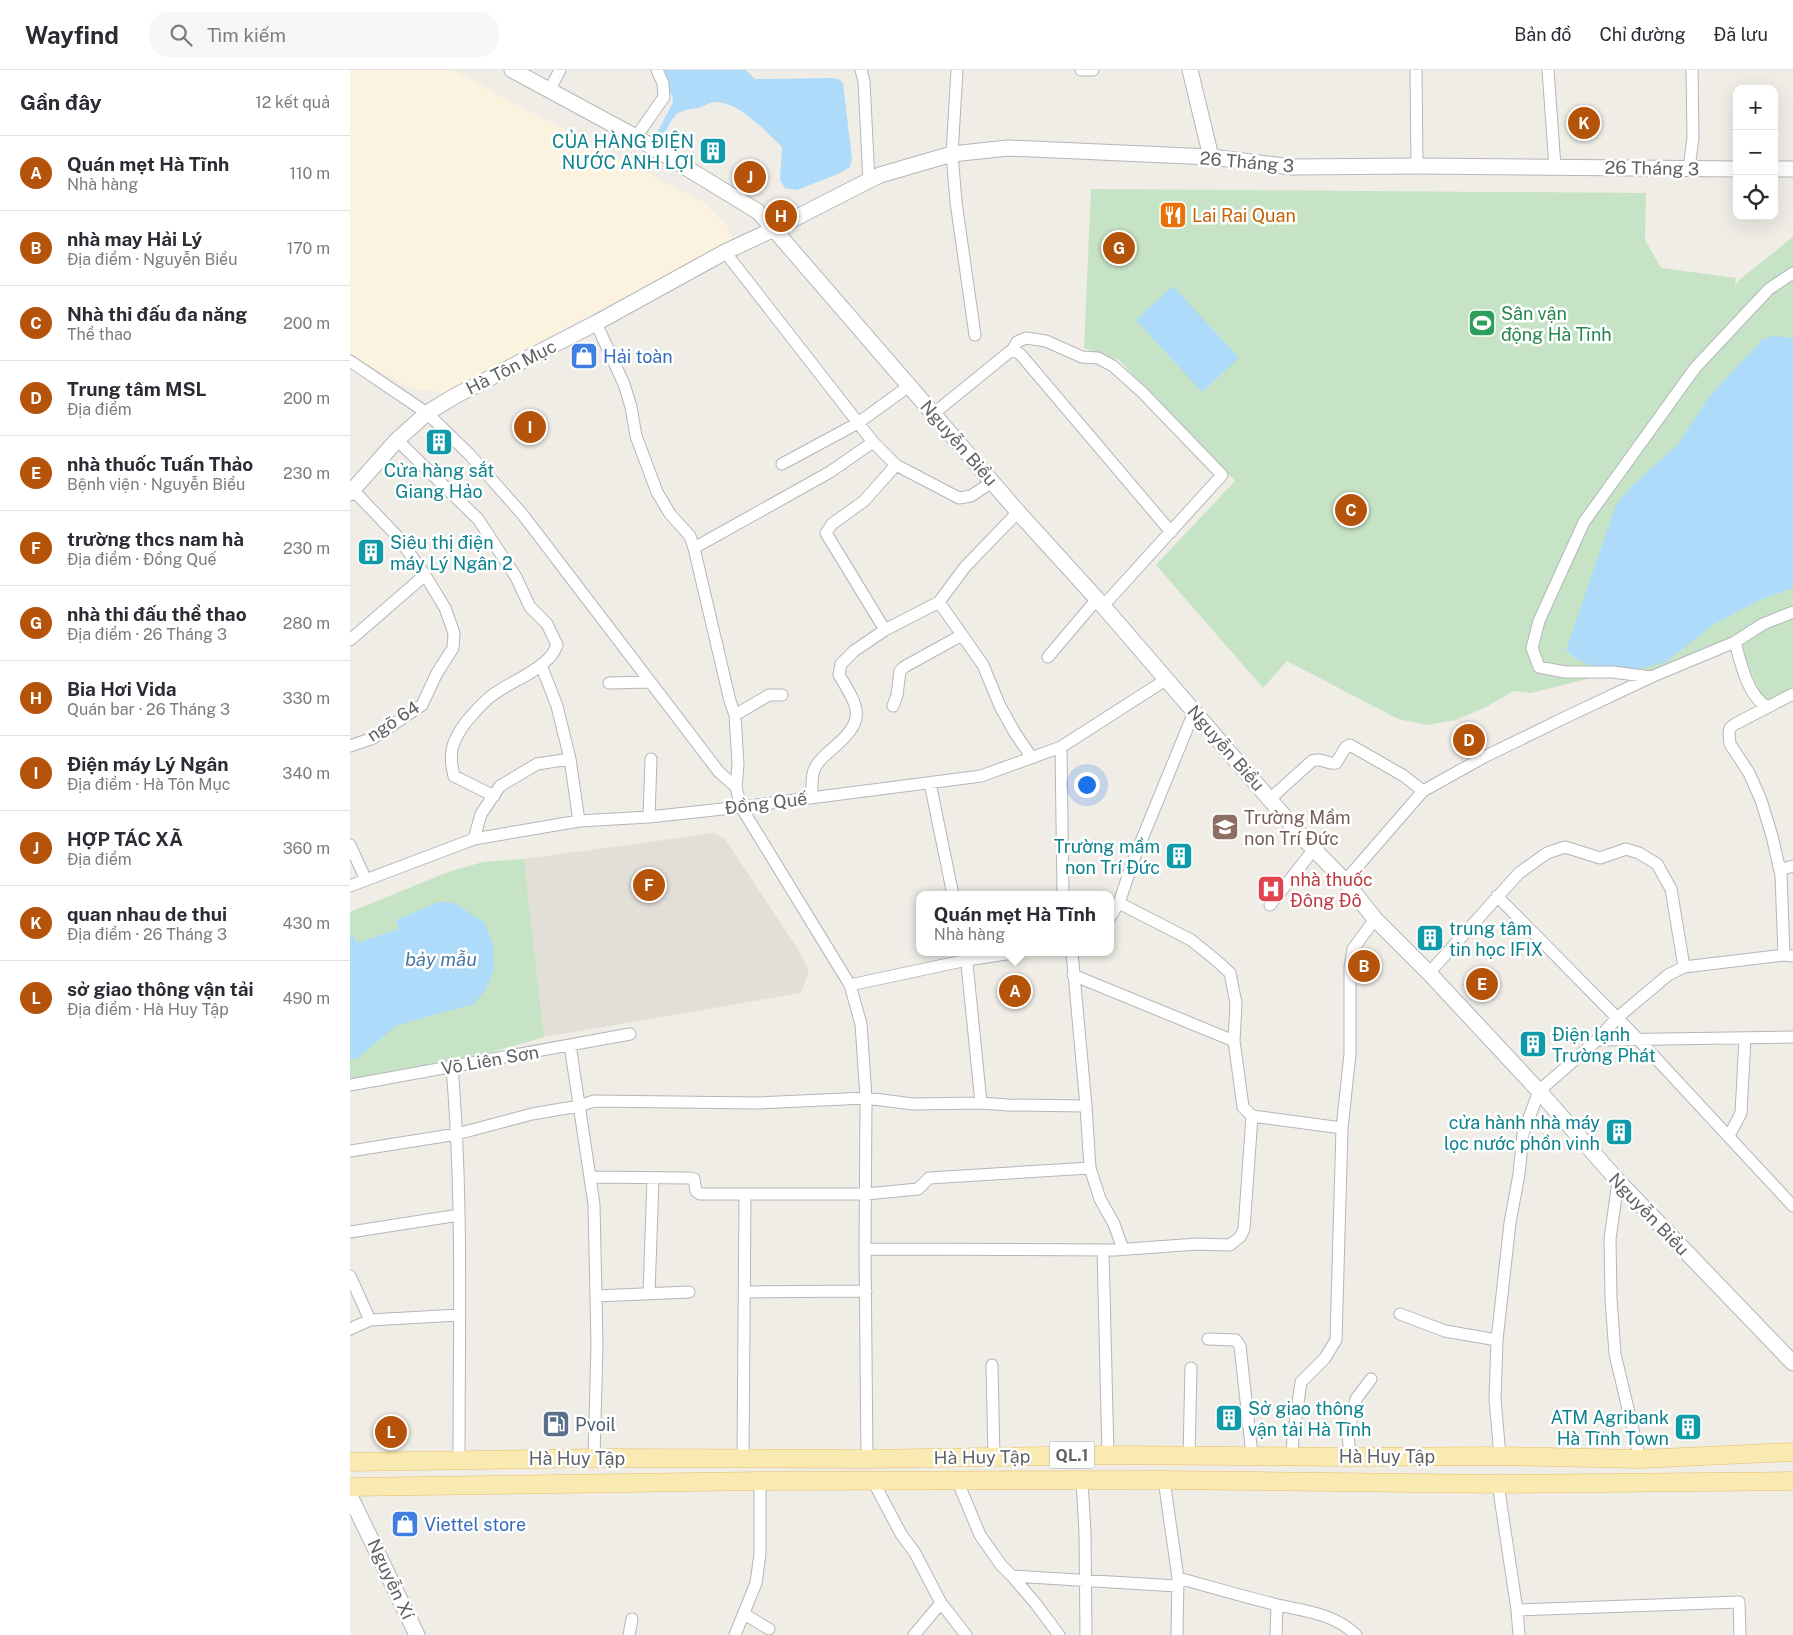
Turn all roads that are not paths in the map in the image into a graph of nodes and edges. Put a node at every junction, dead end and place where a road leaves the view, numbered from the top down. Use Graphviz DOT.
graph roads {
  1 [pos="512,70"];
  2 [pos="560,70"];
  3 [pos="657,70"];
  4 [pos="861,70"];
  5 [pos="957,70"];
  6 [pos="1081,70"];
  7 [pos="1093,70"];
  8 [pos="1190,70"];
  9 [pos="1416,70"];
  10 [pos="1548,70"];
  11 [pos="1692,70"];
  12 [pos="550,89"];
  13 [pos="636,137"];
  14 [pos="952,154"];
  15 [pos="1212,157"];
  16 [pos="1417,166"];
  17 [pos="1556,167"];
  18 [pos="1689,168"];
  19 [pos="1733,169"];
  20 [pos="1778,169"];
  21 [pos="1793,169"];
  22 [pos="869,181"];
  23 [pos="774,229"];
  24 [pos="725,252"];
  25 [pos="1793,273"];
  26 [pos="596,324"];
  27 [pos="975,335"];
  28 [pos="1013,349"];
  29 [pos="350,361"];
  30 [pos="909,386"];
  31 [pos="427,412"];
  32 [pos="934,414"];
  33 [pos="858,423"];
  34 [pos="398,440"];
  35 [pos="873,442"];
  36 [pos="782,464"];
  37 [pos="896,465"];
  38 [pos="992,482"];
  39 [pos="352,492"];
  40 [pos="1018,512"];
  41 [pos="1171,532"];
  42 [pos="694,548"];
  43 [pos="424,575"];
  44 [pos="939,602"];
  45 [pos="1100,603"];
  46 [pos="1793,612"];
  47 [pos="885,630"];
  48 [pos="962,635"];
  49 [pos="350,640"];
  50 [pos="1735,642"];
  51 [pos="1048,657"];
  52 [pos="541,665"];
  53 [pos="1651,677"];
  54 [pos="1167,679"];
  55 [pos="649,682"];
  56 [pos="609,683"];
  57 [pos="1793,694"];
  58 [pos="782,695"];
  59 [pos="893,706"];
  60 [pos="1768,707"];
  61 [pos="1194,712"];
  62 [pos="736,715"];
  63 [pos="350,746"];
  64 [pos="1060,746"];
  65 [pos="1032,758"];
  66 [pos="570,759"];
  67 [pos="651,759"];
  68 [pos="930,783"];
  69 [pos="736,787"];
  70 [pos="1423,791"];
  71 [pos="494,796"];
  72 [pos="812,797"];
  73 [pos="1270,799"];
  74 [pos="741,807"];
  75 [pos="649,817"];
  76 [pos="579,821"];
  77 [pos="474,839"];
  78 [pos="350,846"];
  79 [pos="1314,849"];
  80 [pos="1793,866"];
  81 [pos="1780,870"];
  82 [pos="366,880"];
  83 [pos="1345,881"];
  84 [pos="350,886"];
  85 [pos="952,891"];
  86 [pos="1063,891"];
  87 [pos="1497,896"];
  88 [pos="1119,903"];
  89 [pos="1270,905"];
  90 [pos="1114,911"];
  91 [pos="1375,919"];
  92 [pos="1789,955"];
  93 [pos="966,956"];
  94 [pos="1072,956"];
  95 [pos="1684,966"];
  96 [pos="1429,974"];
  97 [pos="1073,975"];
  98 [pos="850,985"];
  99 [pos="1617,1018"];
  100 [pos="630,1034"];
  101 [pos="1793,1037"];
  102 [pos="1745,1038"];
  103 [pos="1638,1039"];
  104 [pos="1597,1040"];
  105 [pos="1234,1041"];
  106 [pos="570,1045"];
  107 [pos="452,1067"];
  108 [pos="350,1085"];
  109 [pos="1539,1091"];
  110 [pos="866,1098"];
  111 [pos="981,1103"];
  112 [pos="579,1106"];
  113 [pos="1086,1106"];
  114 [pos="1252,1116"];
  115 [pos="1342,1128"];
  116 [pos="458,1134"];
  117 [pos="1729,1136"];
  118 [pos="350,1151"];
  119 [pos="1090,1168"];
  120 [pos="590,1177"];
  121 [pos="652,1179"];
  122 [pos="1618,1181"];
  123 [pos="866,1194"];
  124 [pos="745,1195"];
  125 [pos="1793,1206"];
  126 [pos="459,1215"];
  127 [pos="350,1232"];
  128 [pos="865,1249"];
  129 [pos="1123,1249"];
  130 [pos="1103,1250"];
  131 [pos="350,1276"];
  132 [pos="866,1291"];
  133 [pos="689,1292"];
  134 [pos="745,1292"];
  135 [pos="649,1294"];
  136 [pos="596,1296"];
  137 [pos="1400,1314"];
  138 [pos="459,1315"];
  139 [pos="370,1320"];
  140 [pos="350,1329"];
  141 [pos="1208,1339"];
  142 [pos="1497,1340"];
  143 [pos="1793,1363"];
  144 [pos="992,1366"];
  145 [pos="1191,1368"];
  146 [pos="1372,1378"];
  147 [pos="1793,1452"];
  148 [pos="1108,1455"];
  149 [pos="1189,1455"];
  150 [pos="1252,1455"];
  151 [pos="1292,1456"];
  152 [pos="1500,1456"];
  153 [pos="994,1457"];
  154 [pos="1350,1457"];
  155 [pos="594,1458"];
  156 [pos="743,1458"];
  157 [pos="1640,1458"];
  158 [pos="867,1459"];
  159 [pos="459,1460"];
  160 [pos="350,1462"];
  161 [pos="957,1480"];
  162 [pos="1164,1480"];
  163 [pos="760,1481"];
  164 [pos="873,1481"];
  165 [pos="1082,1481"];
  166 [pos="1793,1481"];
  167 [pos="1498,1484"];
  168 [pos="350,1487"];
  169 [pos="350,1496"];
  170 [pos="1012,1576"];
  171 [pos="1086,1581"];
  172 [pos="1177,1582"];
  173 [pos="941,1603"];
  174 [pos="1277,1604"];
  175 [pos="1517,1610"];
  176 [pos="744,1614"];
  177 [pos="632,1619"];
  178 [pos="769,1629"];
  179 [pos="1055,1634"];
  180 [pos="417,1635"];
  181 [pos="629,1635"];
  182 [pos="735,1635"];
  183 [pos="914,1635"];
  184 [pos="966,1635"];
  185 [pos="1086,1635"];
  186 [pos="1177,1635"];
  187 [pos="1276,1635"];
  188 [pos="1356,1635"];
  189 [pos="1519,1635"];
  190 [pos="1740,1635"];
  1 -- 12 [label="street, Nguyễn Biểu"];
  2 -- 12 [label="street"];
  3 -- 13 [label="street"];
  4 -- 22 [label="street"];
  5 -- 14 [label="street"];
  6 -- 7 [label="street"];
  8 -- 15 [label="street"];
  9 -- 16 [label="street"];
  10 -- 17 [label="street"];
  11 -- 18 [label="street"];
  12 -- 13 [label="street, Nguyễn Biểu"];
  13 -- 23 [label="street, Nguyễn Biểu"];
  14 -- 15 [label="street, 26 Tháng 3"];
  14 -- 22 [label="street, 26 Tháng 3"];
  14 -- 27 [label="street"];
  15 -- 16 [label="street, 26 Tháng 3"];
  16 -- 17 [label="street, 26 Tháng 3"];
  17 -- 18 [label="street, 26 Tháng 3"];
  18 -- 19 [label="street, 26 Tháng 3"];
  20 -- 21 [label="street"];
  22 -- 23 [label="street, 26 Tháng 3"];
  23 -- 24 [label="street, Hà Tôn Mục"];
  23 -- 30 [label="street, Nguyễn Biểu"];
  24 -- 26 [label="street, Hà Tôn Mục"];
  24 -- 33 [label="street"];
  25 -- 53 [label="street"];
  26 -- 31 [label="street, Hà Tôn Mục"];
  26 -- 42 [label="street"];
  28 -- 32 [label="street"];
  28 -- 41 [label="street"];
  28 -- 41 [label="street"];
  29 -- 31 [label="street"];
  30 -- 32 [label="street, Nguyễn Biểu"];
  30 -- 33 [label="street"];
  31 -- 34 [label="street, Hà Tôn Mục"];
  31 -- 55 [label="street"];
  32 -- 38 [label="street, Nguyễn Biểu"];
  33 -- 35 [label="street"];
  33 -- 36 [label="street"];
  34 -- 39 [label="street, Hà Tôn Mục"];
  34 -- 52 [label="street"];
  35 -- 37 [label="street"];
  35 -- 42 [label="street"];
  37 -- 38 [label="street"];
  37 -- 47 [label="street"];
  38 -- 40 [label="street, Nguyễn Biểu"];
  39 -- 43 [label="street, ngõ 64"];
  40 -- 44 [label="street"];
  40 -- 45 [label="street, Nguyễn Biểu"];
  41 -- 45 [label="street"];
  42 -- 62 [label="street"];
  43 -- 49 [label="street"];
  43 -- 63 [label="street, ngõ 64"];
  44 -- 47 [label="street"];
  44 -- 48 [label="street"];
  45 -- 51 [label="street"];
  45 -- 54 [label="street, Nguyễn Biểu"];
  46 -- 50 [label="street"];
  47 -- 72 [label="street"];
  48 -- 59 [label="street"];
  48 -- 65 [label="street"];
  50 -- 53 [label="street"];
  50 -- 60 [label="street"];
  52 -- 66 [label="street"];
  52 -- 71 [label="street"];
  53 -- 70 [label="street"];
  54 -- 61 [label="street, Nguyễn Biểu"];
  54 -- 64 [label="street, Đồng Quế"];
  55 -- 56 [label="street"];
  55 -- 69 [label="street"];
  57 -- 60 [label="street"];
  58 -- 62 [label="street"];
  60 -- 81 [label="street"];
  61 -- 73 [label="street, Nguyễn Biểu"];
  61 -- 88 [label="street"];
  62 -- 69 [label="street"];
  64 -- 65 [label="street, Đồng Quế"];
  64 -- 86 [label="street"];
  65 -- 68 [label="street, Đồng Quế"];
  66 -- 71 [label="street"];
  66 -- 76 [label="street"];
  67 -- 75 [label="street"];
  68 -- 72 [label="street, Đồng Quế"];
  68 -- 85 [label="street"];
  69 -- 74 [label="street"];
  70 -- 73 [label="street"];
  70 -- 83 [label="street"];
  71 -- 77 [label="street"];
  72 -- 74 [label="street, Đồng Quế"];
  73 -- 79 [label="street, Nguyễn Biểu"];
  74 -- 75 [label="street, Đồng Quế"];
  74 -- 98 [label="street"];
  75 -- 76 [label="street, Đồng Quế"];
  76 -- 77 [label="street, Đồng Quế"];
  77 -- 82 [label="street, Đồng Quế"];
  78 -- 82 [label="street"];
  79 -- 83 [label="street, Nguyễn Biểu"];
  79 -- 89 [label="street"];
  80 -- 81 [label="street"];
  81 -- 92 [label="street"];
  82 -- 84 [label="street, Đồng Quế"];
  83 -- 91 [label="street, Nguyễn Biểu"];
  87 -- 95 [label="street"];
  87 -- 96 [label="street"];
  87 -- 99 [label="street"];
  88 -- 90 [label="street"];
  88 -- 105 [label="street"];
  91 -- 96 [label="street, Nguyễn Biểu"];
  91 -- 115 [label="street"];
  92 -- 95 [label="street"];
  93 -- 98 [label="street"];
  93 -- 111 [label="street"];
  94 -- 97 [label="street"];
  95 -- 99 [label="street"];
  96 -- 109 [label="street, Nguyễn Biểu"];
  97 -- 105 [label="street"];
  97 -- 113 [label="street"];
  98 -- 110 [label="street"];
  99 -- 103 [label="street"];
  99 -- 104 [label="street"];
  100 -- 106 [label="street, Võ Liên Sơn"];
  101 -- 102 [label="street"];
  102 -- 103 [label="street"];
  102 -- 117 [label="street"];
  103 -- 104 [label="street"];
  103 -- 117 [label="street"];
  104 -- 109 [label="street"];
  105 -- 114 [label="street"];
  106 -- 107 [label="street, Võ Liên Sơn"];
  106 -- 112 [label="street"];
  107 -- 108 [label="street, Võ Liên Sơn"];
  107 -- 116 [label="street"];
  109 -- 122 [label="street, Nguyễn Biểu"];
  109 -- 142 [label="street"];
  110 -- 111 [label="street"];
  110 -- 112 [label="street"];
  110 -- 123 [label="street"];
  111 -- 113 [label="street"];
  112 -- 116 [label="street"];
  112 -- 120 [label="street"];
  113 -- 119 [label="street"];
  114 -- 115 [label="street"];
  114 -- 129 [label="street"];
  115 -- 151 [label="street"];
  116 -- 118 [label="street"];
  116 -- 126 [label="street"];
  117 -- 125 [label="street"];
  119 -- 123 [label="street"];
  119 -- 129 [label="street"];
  120 -- 121 [label="street"];
  120 -- 136 [label="street"];
  121 -- 124 [label="street"];
  121 -- 135 [label="street"];
  122 -- 143 [label="street, Nguyễn Biểu"];
  122 -- 157 [label="street"];
  123 -- 124 [label="street"];
  123 -- 128 [label="street"];
  124 -- 134 [label="street"];
  126 -- 127 [label="street"];
  126 -- 138 [label="street"];
  128 -- 130 [label="street"];
  128 -- 132 [label="street"];
  129 -- 130 [label="street"];
  130 -- 148 [label="street"];
  131 -- 139 [label="street"];
  132 -- 134 [label="street"];
  132 -- 158 [label="street"];
  133 -- 135 [label="street"];
  134 -- 156 [label="street"];
  135 -- 136 [label="street"];
  136 -- 155 [label="street"];
  137 -- 142 [label="street"];
  138 -- 139 [label="street"];
  138 -- 159 [label="street"];
  139 -- 140 [label="street"];
  141 -- 150 [label="street"];
  142 -- 152 [label="street"];
  144 -- 153 [label="street"];
  145 -- 149 [label="street"];
  146 -- 154 [label="street"];
  147 -- 157 [label="main road, Hà Huy Tập / QL.1"];
  148 -- 149 [label="main road, Hà Huy Tập / QL.1"];
  148 -- 153 [label="main road, Hà Huy Tập / QL.1"];
  149 -- 150 [label="main road, Hà Huy Tập / QL.1"];
  150 -- 151 [label="main road, Hà Huy Tập / QL.1"];
  151 -- 154 [label="main road, Hà Huy Tập / QL.1"];
  152 -- 154 [label="main road, Hà Huy Tập / QL.1"];
  152 -- 157 [label="main road, Hà Huy Tập / QL.1"];
  153 -- 158 [label="main road, Hà Huy Tập / QL.1"];
  155 -- 156 [label="main road, Hà Huy Tập / QL.1"];
  155 -- 159 [label="main road, Hà Huy Tập / QL.1"];
  156 -- 158 [label="main road, Hà Huy Tập / QL.1"];
  158 -- 164 [label="main road"];
  159 -- 160 [label="main road, Hà Huy Tập / QL.1"];
  161 -- 164 [label="main road, Hà Huy Tập / QL.1"];
  161 -- 165 [label="main road, Hà Huy Tập / QL.1"];
  161 -- 170 [label="street"];
  162 -- 165 [label="main road, Hà Huy Tập / QL.1"];
  162 -- 167 [label="main road, Hà Huy Tập / QL.1"];
  162 -- 172 [label="street"];
  163 -- 164 [label="main road, Hà Huy Tập / QL.1"];
  163 -- 168 [label="main road, Hà Huy Tập / QL.1"];
  163 -- 176 [label="street"];
  164 -- 173 [label="street"];
  165 -- 171 [label="street"];
  166 -- 167 [label="main road, Hà Huy Tập / QL.1"];
  167 -- 175 [label="street"];
  169 -- 180 [label="street, Nguyễn Xí"];
  170 -- 171 [label="street"];
  170 -- 179 [label="street"];
  171 -- 172 [label="street"];
  171 -- 185 [label="street"];
  172 -- 174 [label="street"];
  172 -- 186 [label="street"];
  173 -- 183 [label="street"];
  173 -- 184 [label="street"];
  174 -- 187 [label="street"];
  174 -- 188 [label="street"];
  175 -- 189 [label="street"];
  175 -- 190 [label="street"];
  176 -- 178 [label="street"];
  176 -- 182 [label="street"];
  177 -- 181 [label="street"];
}
